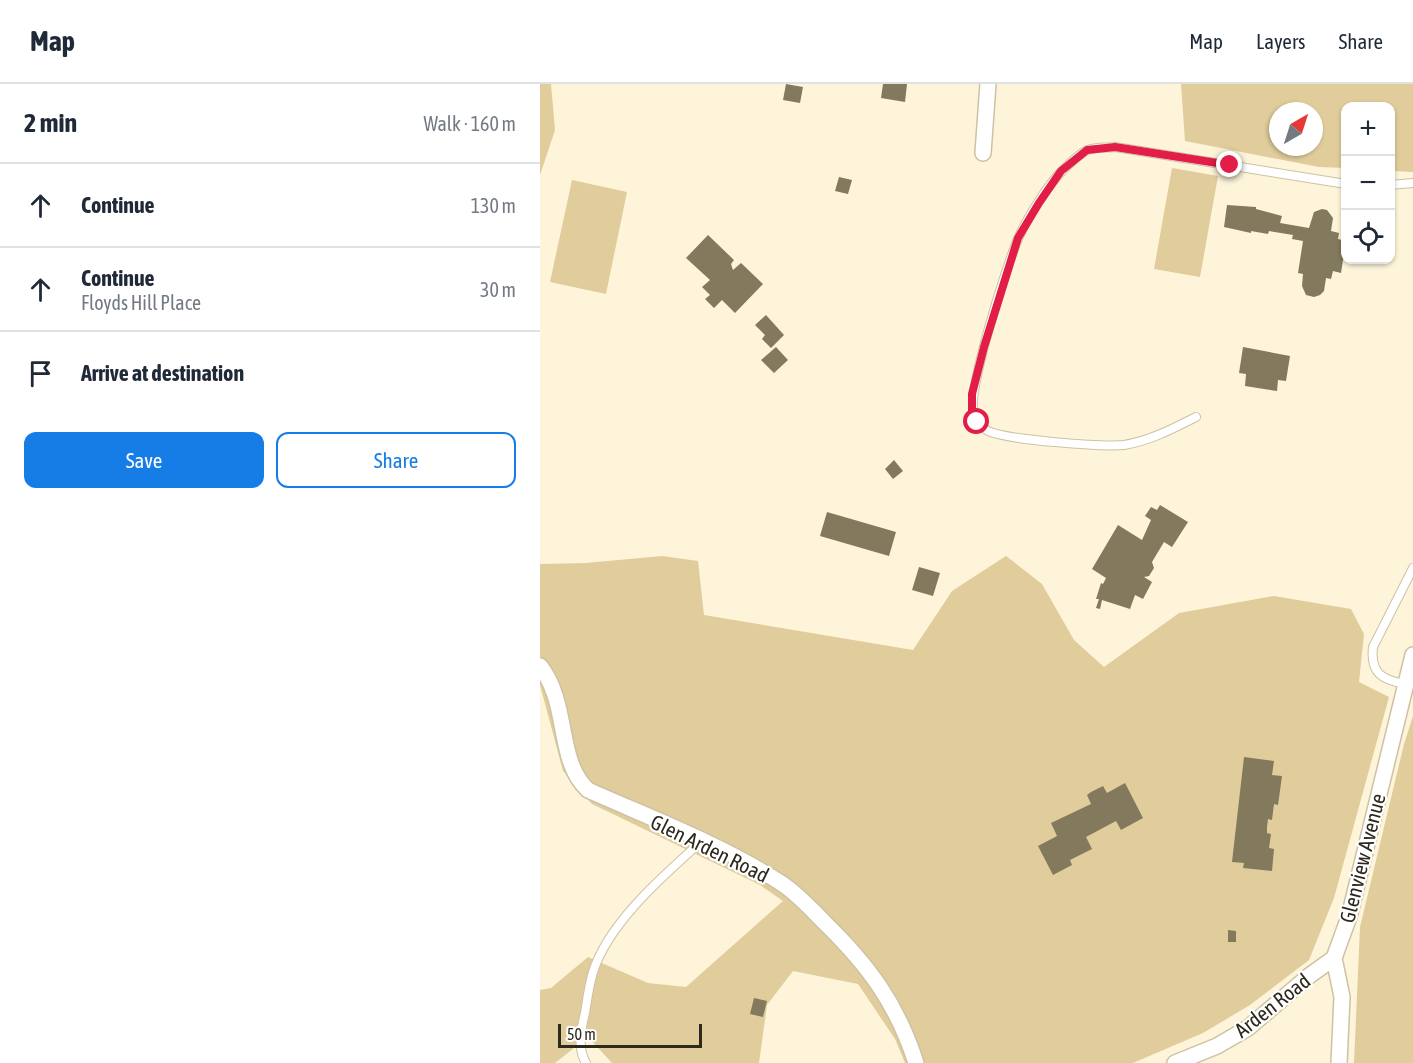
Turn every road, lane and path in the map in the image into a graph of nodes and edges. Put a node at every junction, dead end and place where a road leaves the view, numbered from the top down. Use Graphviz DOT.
graph roads {
  1 [pos="988,84"];
  2 [pos="983,153"];
  3 [pos="1341,183"];
  4 [pos="1413,183"];
  5 [pos="1395,185"];
  6 [pos="1196,417"];
  7 [pos="1413,568"];
  8 [pos="1413,656"];
  9 [pos="540,666"];
  10 [pos="1405,684"];
  11 [pos="702,841"];
  12 [pos="1334,958"];
  13 [pos="586,1063"];
  14 [pos="916,1063"];
  15 [pos="1175,1063"];
  16 [pos="1339,1063"];
  1 -- 2 [label="street"];
  3 -- 6 [label="lane"];
  4 -- 5 [label="lane"];
  7 -- 10 [label="lane"];
  8 -- 10 [label="street, Glenview Avenue"];
  9 -- 11 [label="street, Glen Arden Road"];
  10 -- 12 [label="street, Glenview Avenue"];
  11 -- 13 [label="lane"];
  11 -- 14 [label="street, Glen Arden Road"];
  12 -- 15 [label="street, Arden Road"];
  12 -- 16 [label="street"];
}
